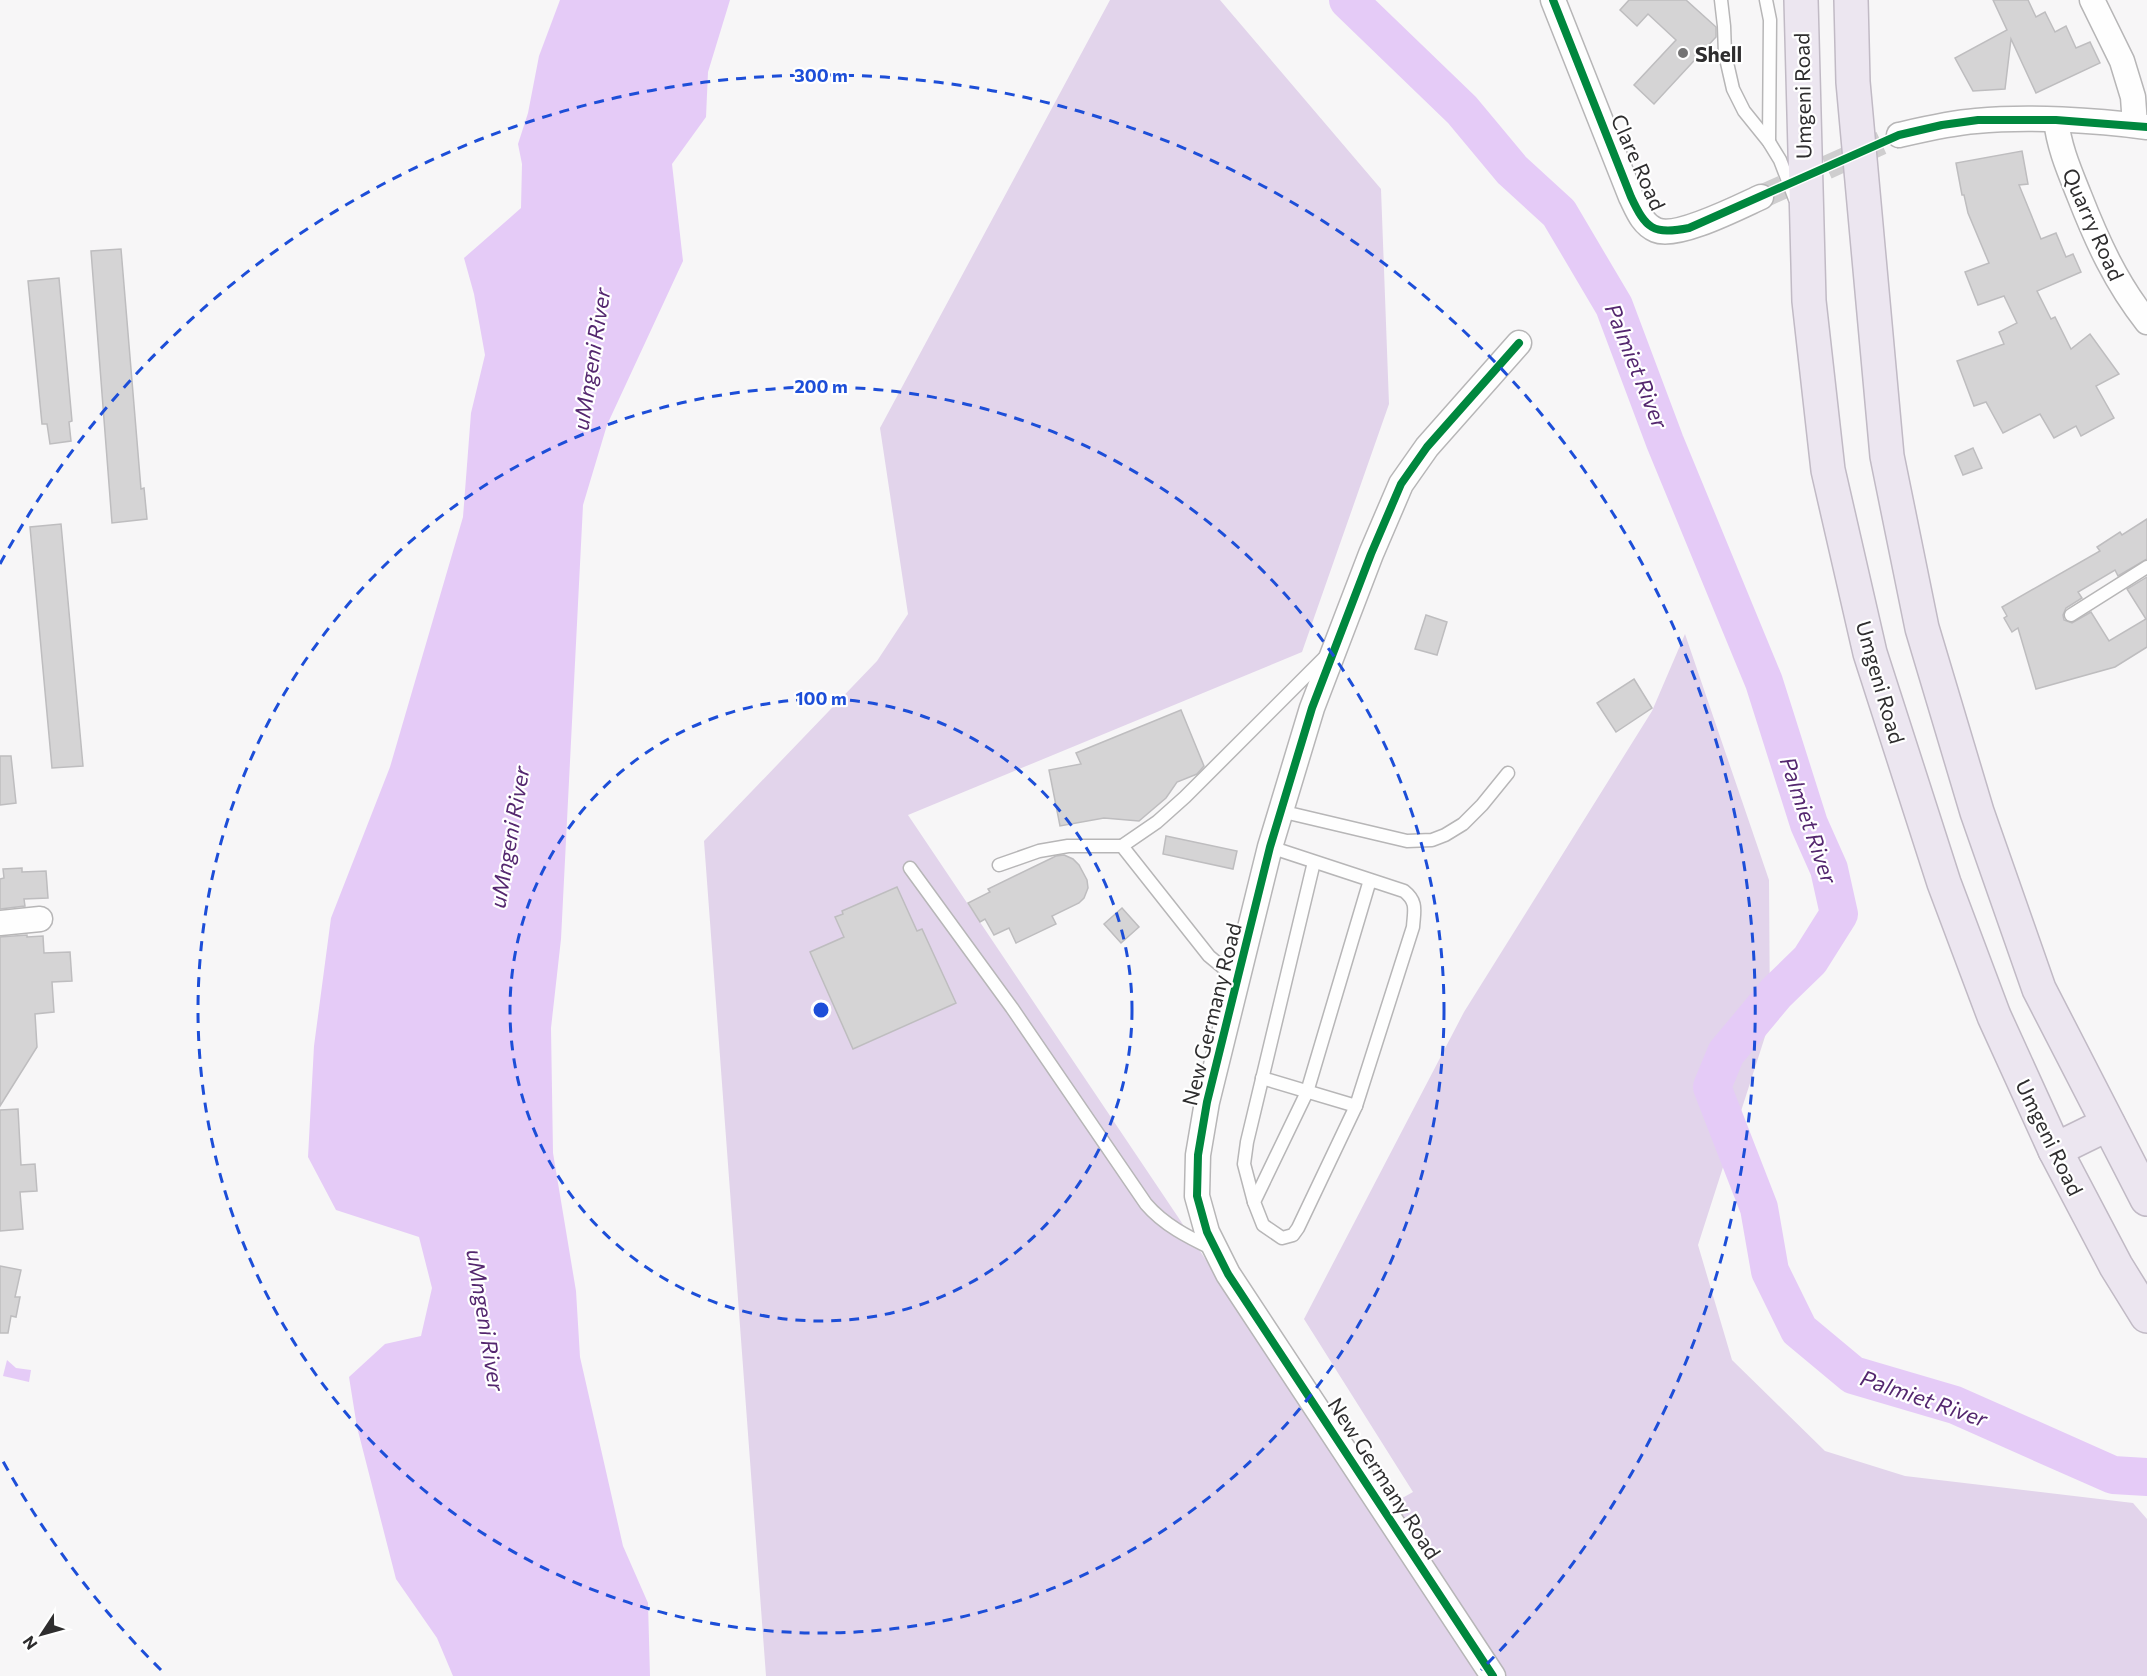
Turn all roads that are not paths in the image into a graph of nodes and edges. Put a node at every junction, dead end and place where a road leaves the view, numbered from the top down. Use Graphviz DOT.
graph roads {
  1 [pos="1553,0"];
  2 [pos="1721,0"];
  3 [pos="1766,0"];
  4 [pos="1800,0"];
  5 [pos="1851,0"];
  6 [pos="2092,0"];
  7 [pos="2056,120"];
  8 [pos="2141,126"];
  9 [pos="1899,135"];
  10 [pos="1768,142"];
  11 [pos="1761,197"];
  12 [pos="1806,226"];
  13 [pos="2147,322"];
  14 [pos="1519,343"];
  15 [pos="2147,567"];
  16 [pos="2071,615"];
  17 [pos="1336,646"];
  18 [pos="1508,772"];
  19 [pos="1280,811"];
  20 [pos="1122,846"];
  21 [pos="1270,847"];
  22 [pos="1314,862"];
  23 [pos="999,865"];
  24 [pos="910,868"];
  25 [pos="1370,880"];
  26 [pos="40,920"];
  27 [pos="0,923"];
  28 [pos="1238,980"];
  29 [pos="1262,1078"];
  30 [pos="1307,1092"];
  31 [pos="1356,1106"];
  32 [pos="2108,1125"];
  33 [pos="2055,1150"];
  34 [pos="2147,1199"];
  35 [pos="1254,1202"];
  36 [pos="1217,1251"];
  37 [pos="2147,1316"];
  38 [pos="1493,1676"];
  1 -- 11 [label="street, Clare Road"];
  2 -- 10 [label="lane"];
  3 -- 10 [label="lane"];
  4 -- 12 [label="highway, Umgeni Road"];
  5 -- 32 [label="highway"];
  6 -- 8 [label="street"];
  7 -- 8 [label="street"];
  7 -- 9 [label="street"];
  7 -- 13 [label="street, Quarry Road"];
  10 -- 12 [label="lane"];
  12 -- 33 [label="highway, Umgeni Road"];
  14 -- 17 [label="street, New Germany Road"];
  15 -- 16 [label="lane"];
  17 -- 19 [label="street, New Germany Road"];
  17 -- 20 [label="lane"];
  18 -- 19 [label="lane"];
  19 -- 21 [label="street, New Germany Road"];
  20 -- 23 [label="lane"];
  20 -- 28 [label="lane"];
  21 -- 22 [label="lane"];
  21 -- 28 [label="street, New Germany Road"];
  22 -- 25 [label="lane"];
  22 -- 29 [label="lane"];
  24 -- 36 [label="lane"];
  25 -- 30 [label="lane"];
  25 -- 31 [label="lane"];
  26 -- 27 [label="street"];
  28 -- 36 [label="street, New Germany Road"];
  29 -- 30 [label="lane"];
  29 -- 35 [label="lane"];
  30 -- 31 [label="lane"];
  30 -- 35 [label="lane"];
  31 -- 35 [label="lane"];
  32 -- 33 [label="highway"];
  32 -- 34 [label="highway"];
  33 -- 37 [label="highway, Umgeni Road"];
  36 -- 38 [label="street, New Germany Road"];
}
